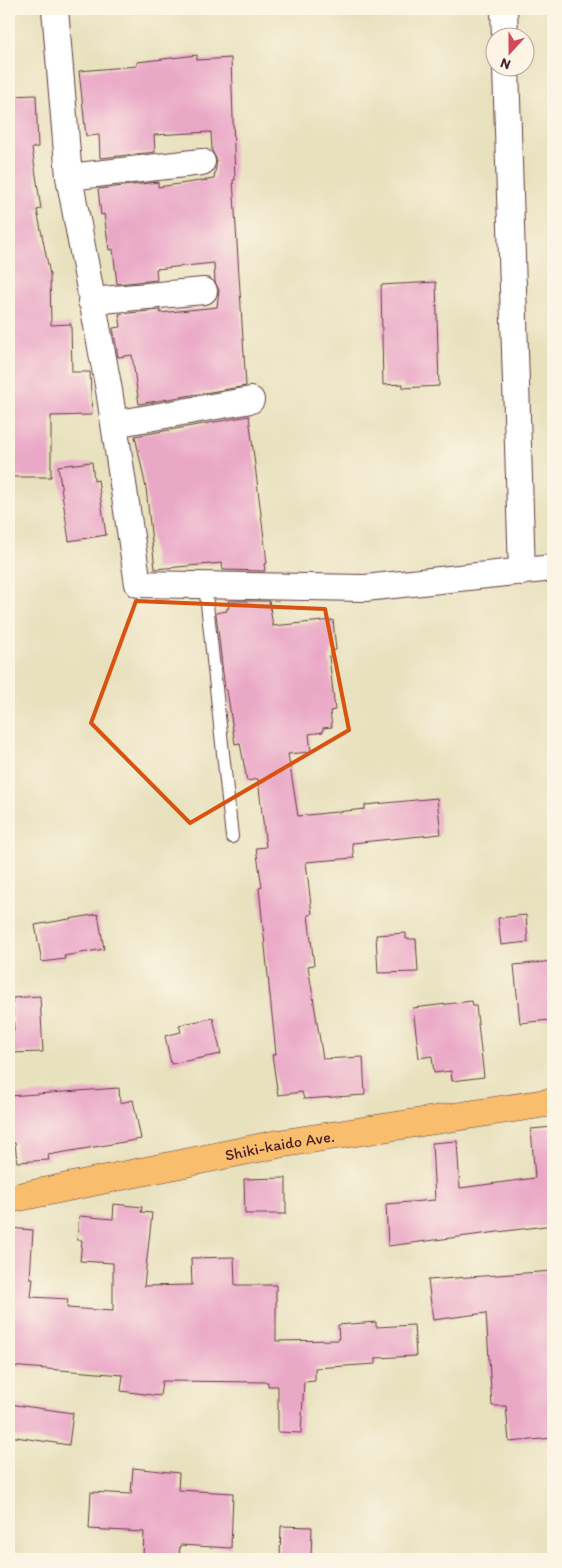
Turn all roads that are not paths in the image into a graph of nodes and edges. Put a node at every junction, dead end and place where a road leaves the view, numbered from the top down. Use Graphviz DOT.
graph roads {
  1 [pos="55,9"];
  2 [pos="504,9"];
  3 [pos="505,28"];
  4 [pos="506,78"];
  5 [pos="202,162"];
  6 [pos="69,177"];
  7 [pos="204,291"];
  8 [pos="91,302"];
  9 [pos="252,400"];
  10 [pos="114,424"];
  11 [pos="553,568"];
  12 [pos="522,572"];
  13 [pos="205,585"];
  14 [pos="232,837"];
  15 [pos="553,1102"];
  16 [pos="9,1199"];
  1 -- 6 [label="street"];
  2 -- 3 [label="street"];
  4 -- 12 [label="street"];
  5 -- 6 [label="street"];
  6 -- 8 [label="street"];
  7 -- 8 [label="street"];
  8 -- 10 [label="street"];
  9 -- 10 [label="street"];
  10 -- 13 [label="street"];
  11 -- 12 [label="street"];
  12 -- 13 [label="street"];
  13 -- 14 [label="lane"];
  15 -- 16 [label="main road, Shiki-kaido Ave."];
}
